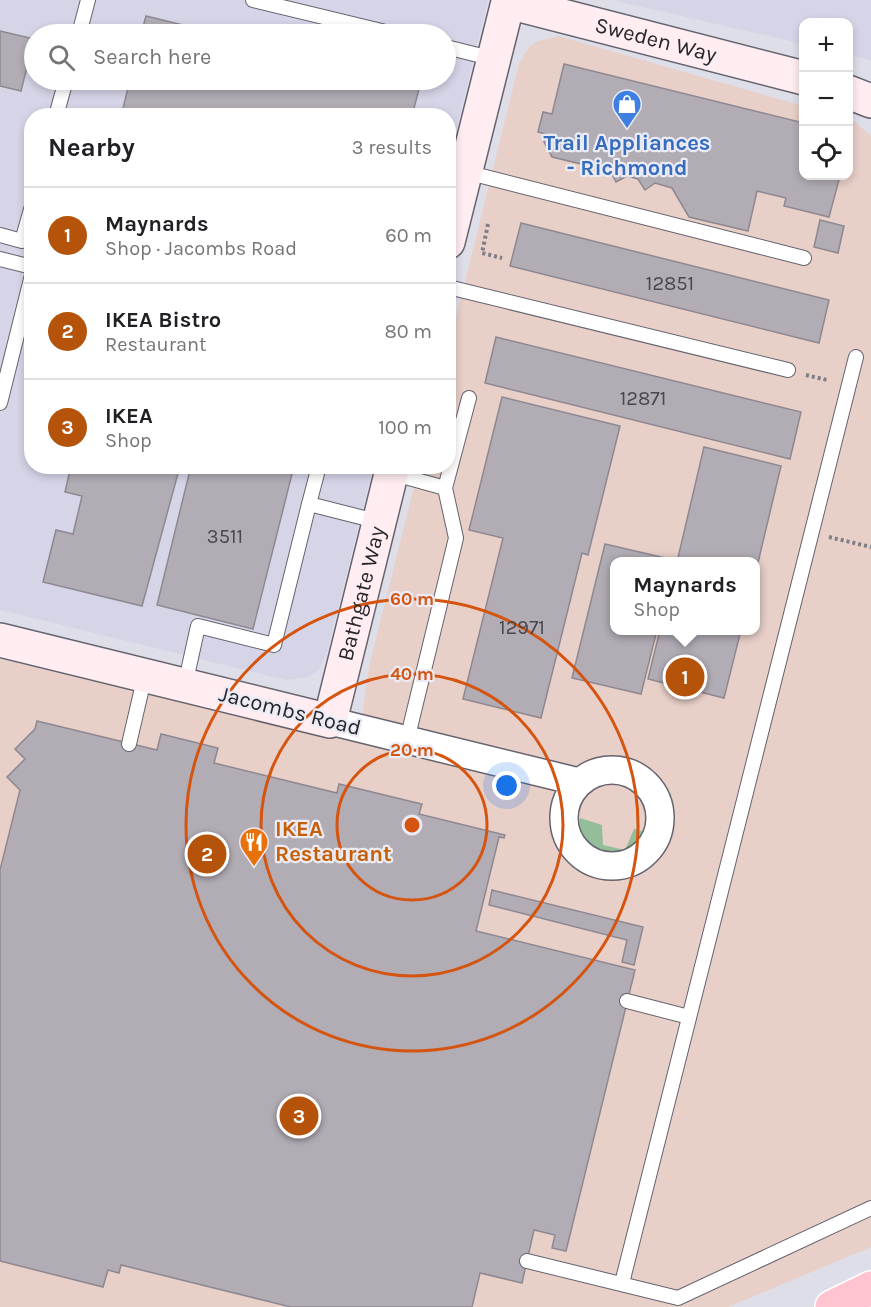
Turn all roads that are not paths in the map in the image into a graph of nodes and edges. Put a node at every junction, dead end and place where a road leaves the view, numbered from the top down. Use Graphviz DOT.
graph roads {
  1 [pos="88,0"];
  2 [pos="253,0"];
  3 [pos="508,1"];
  4 [pos="82,24"];
  5 [pos="353,24"];
  6 [pos="456,50"];
  7 [pos="494,59"];
  8 [pos="799,77"];
  9 [pos="63,90"];
  10 [pos="853,94"];
  11 [pos="871,101"];
  12 [pos="58,108"];
  13 [pos="466,172"];
  14 [pos="456,211"];
  15 [pos="24,234"];
  16 [pos="0,235"];
  17 [pos="804,258"];
  18 [pos="0,259"];
  19 [pos="24,265"];
  20 [pos="456,289"];
  21 [pos="24,307"];
  22 [pos="856,357"];
  23 [pos="788,370"];
  24 [pos="469,398"];
  25 [pos="0,403"];
  26 [pos="456,449"];
  27 [pos="317,474"];
  28 [pos="391,474"];
  29 [pos="404,474"];
  30 [pos="450,474"];
  31 [pos="446,488"];
  32 [pos="309,504"];
  33 [pos="380,522"];
  34 [pos="0,640"];
  35 [pos="145,675"];
  36 [pos="185,685"];
  37 [pos="330,721"];
  38 [pos="407,740"];
  39 [pos="129,744"];
  40 [pos="579,782"];
  41 [pos="627,1001"];
  42 [pos="689,1017"];
  43 [pos="871,1208"];
  44 [pos="527,1261"];
  45 [pos="622,1283"];
  46 [pos="871,1288"];
  47 [pos="832,1307"];
  1 -- 4 [label="lane"];
  2 -- 5 [label="lane"];
  3 -- 7 [label="street"];
  3 -- 8 [label="street, Sweden Way"];
  6 -- 7 [label="lane"];
  7 -- 13 [label="street"];
  9 -- 12 [label="lane"];
  10 -- 11 [label="street"];
  13 -- 14 [label="street"];
  13 -- 17 [label="lane"];
  15 -- 16 [label="lane"];
  18 -- 19 [label="lane"];
  20 -- 23 [label="lane"];
  21 -- 25 [label="lane"];
  22 -- 42 [label="lane"];
  24 -- 26 [label="lane"];
  27 -- 32 [label="lane"];
  28 -- 33 [label="street, Bathgate Way"];
  29 -- 31 [label="lane"];
  30 -- 31 [label="lane"];
  31 -- 38 [label="lane"];
  32 -- 33 [label="lane"];
  32 -- 36 [label="lane"];
  33 -- 37 [label="street, Bathgate Way"];
  34 -- 35 [label="street, Jacombs Road"];
  35 -- 36 [label="street, Jacombs Road"];
  35 -- 39 [label="lane"];
  36 -- 37 [label="street, Jacombs Road"];
  37 -- 38 [label="street, Jacombs Road"];
  38 -- 40 [label="street, Jacombs Road"];
  41 -- 42 [label="lane"];
  42 -- 45 [label="lane"];
  43 -- 45 [label="lane"];
  44 -- 45 [label="lane"];
  46 -- 47 [label="highway"];
}
